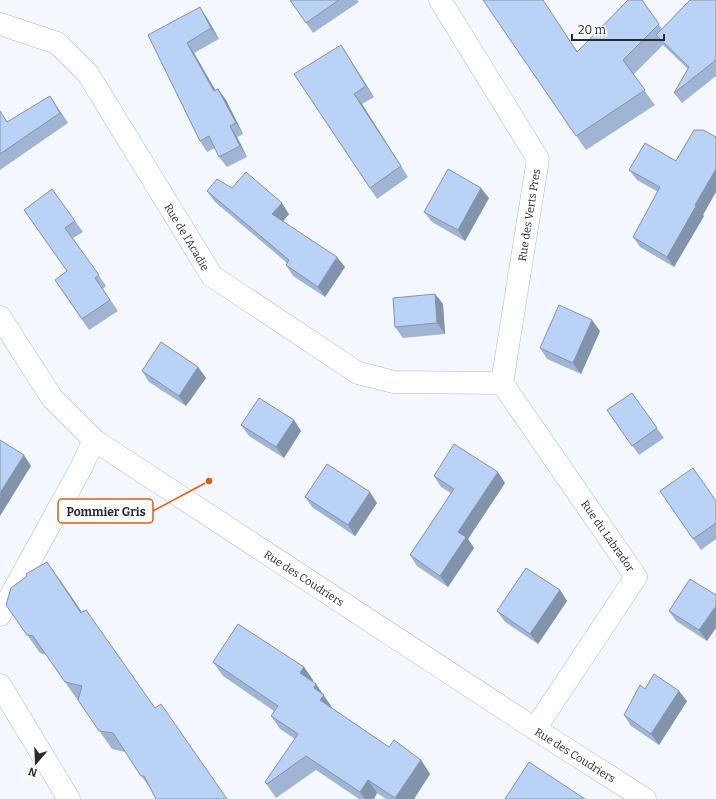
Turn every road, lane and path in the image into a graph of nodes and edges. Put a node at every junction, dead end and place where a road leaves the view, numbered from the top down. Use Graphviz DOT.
graph roads {
  1 [pos="440,0"];
  2 [pos="0,24"];
  3 [pos="0,317"];
  4 [pos="502,383"];
  5 [pos="94,440"];
  6 [pos="0,615"];
  7 [pos="0,685"];
  8 [pos="535,729"];
  9 [pos="69,799"];
  10 [pos="645,799"];
  1 -- 4 [label="street, Rue des Verts Pres"];
  2 -- 4 [label="street, Rue de l'Acadie"];
  3 -- 5 [label="street, Rue des Coudriers"];
  4 -- 8 [label="street, Rue du Labrador"];
  5 -- 6 [label="street"];
  5 -- 8 [label="street, Rue des Coudriers"];
  7 -- 9 [label="street"];
  8 -- 10 [label="street, Rue des Coudriers"];
}
